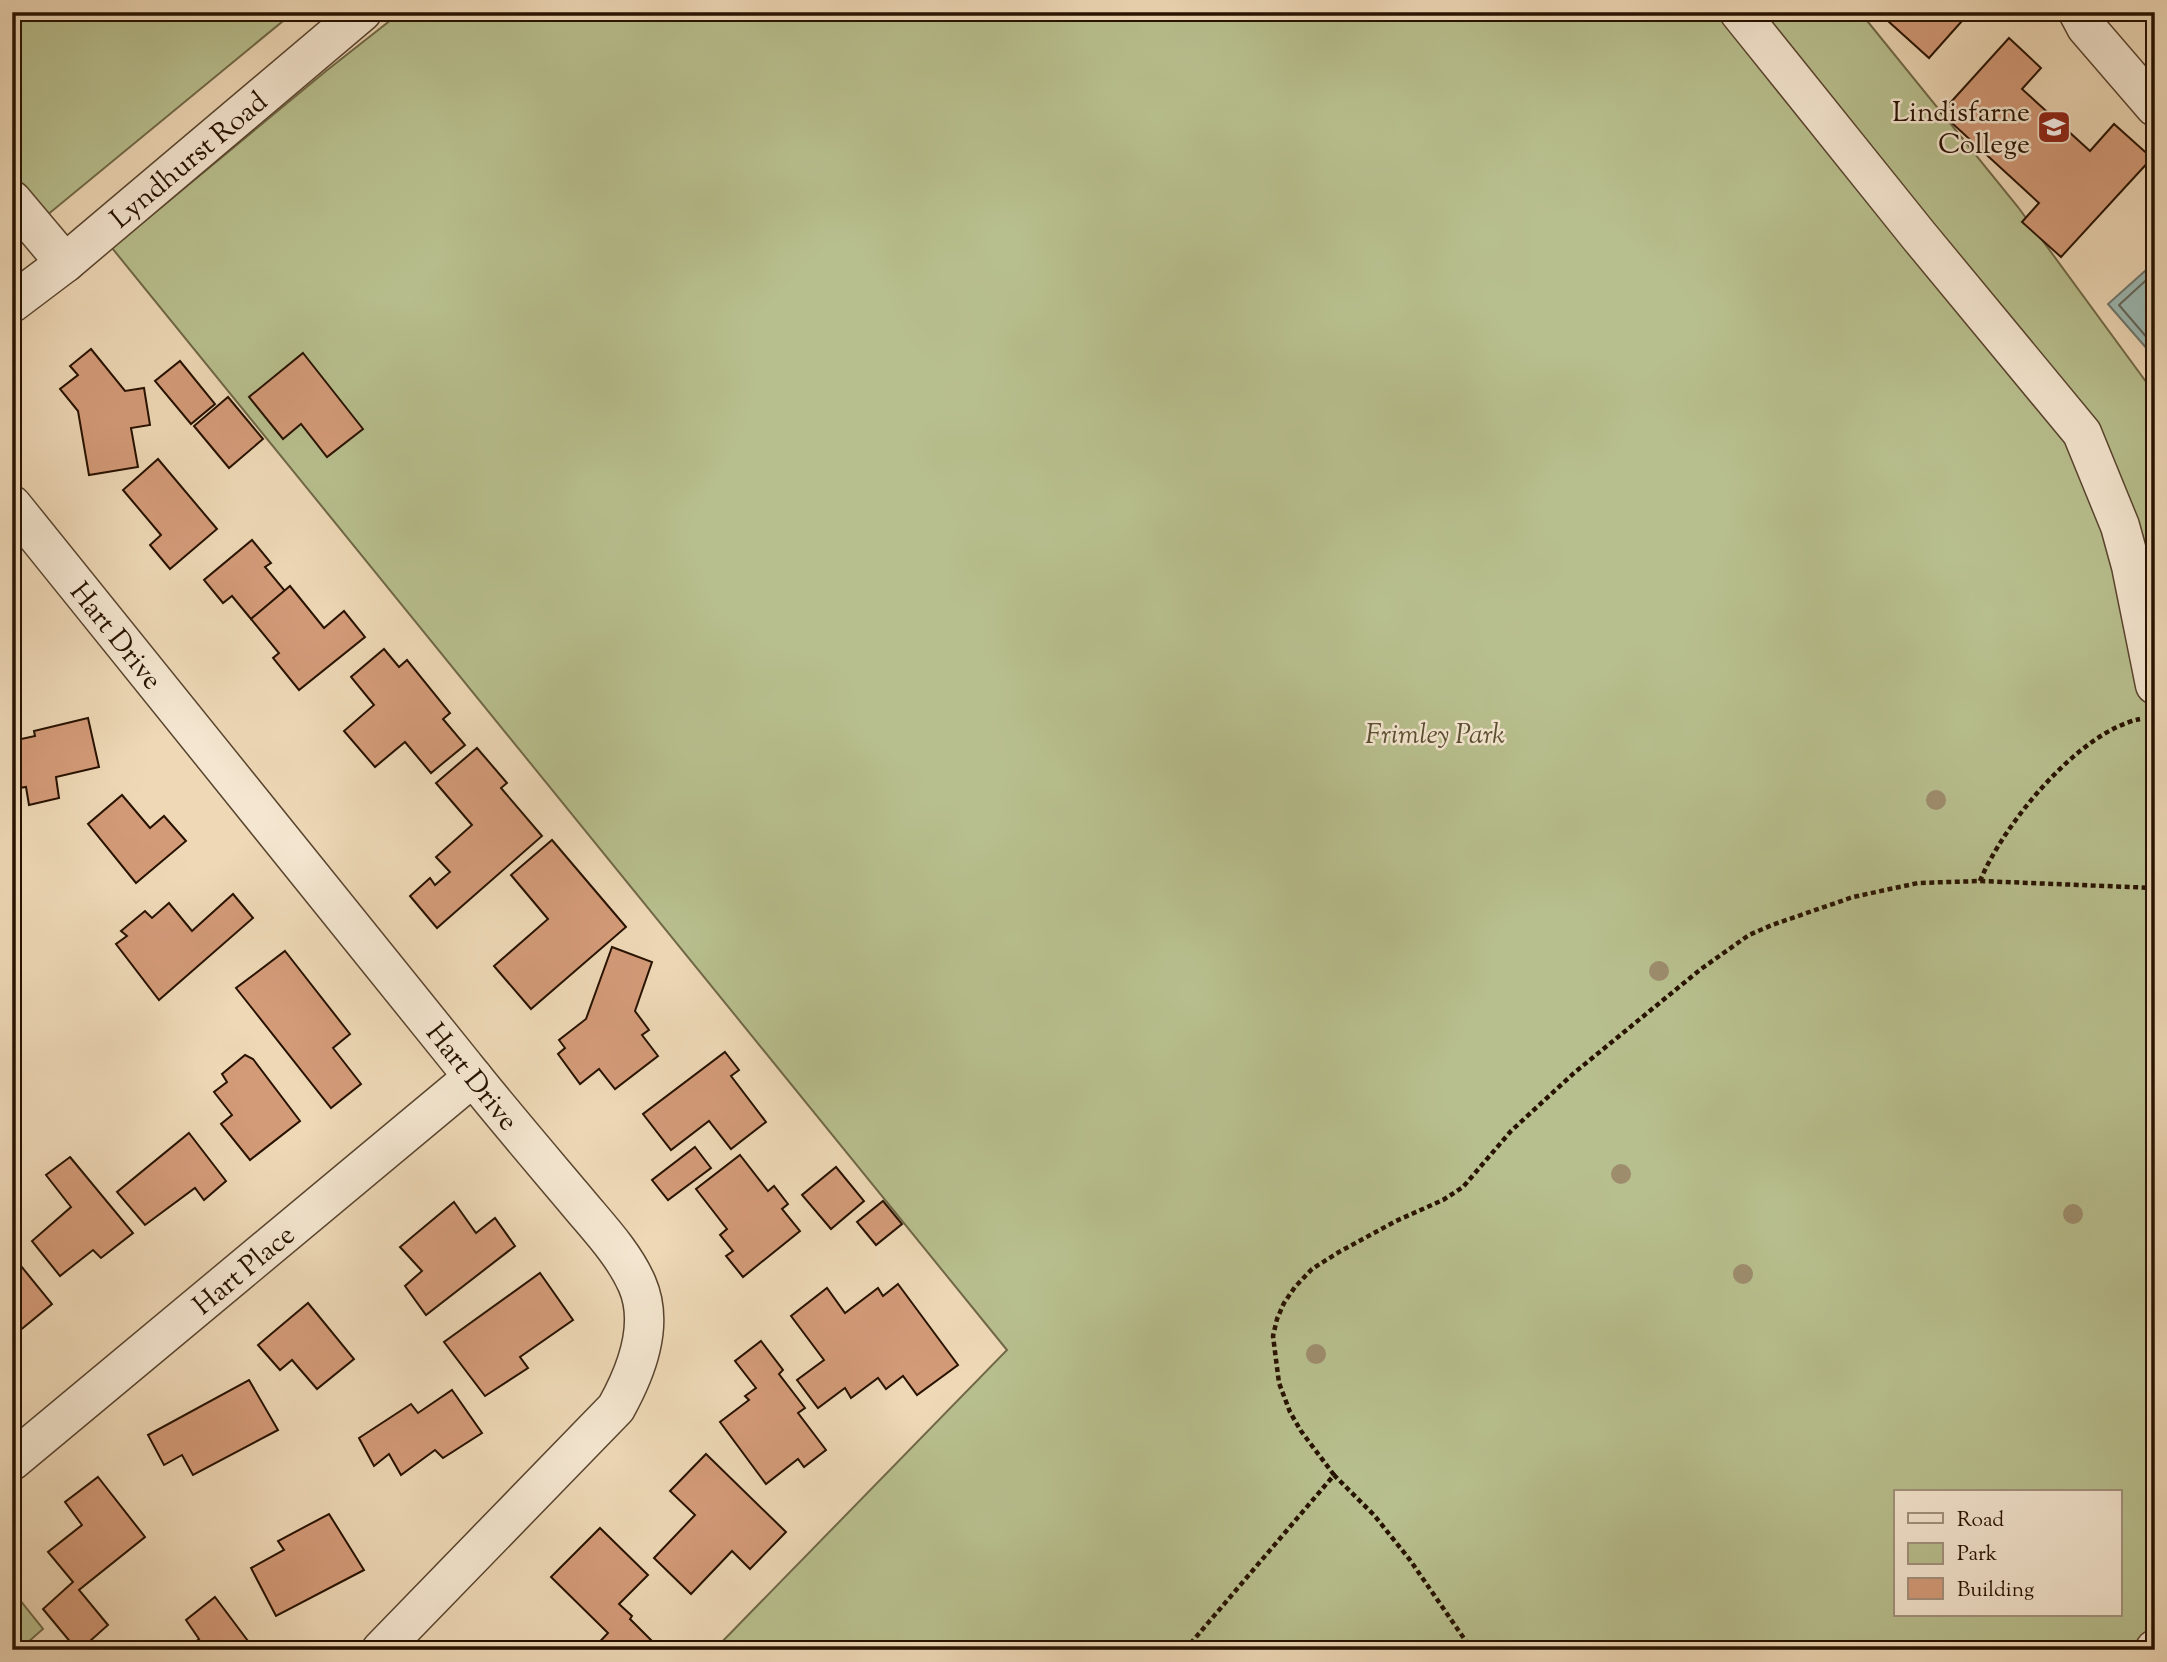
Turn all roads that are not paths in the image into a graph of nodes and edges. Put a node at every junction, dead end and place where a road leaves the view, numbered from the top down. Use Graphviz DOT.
graph roads {
  1 [pos="362,12"];
  2 [pos="1739,12"];
  3 [pos="2078,12"];
  4 [pos="2155,107"];
  5 [pos="12,200"];
  6 [pos="65,263"];
  7 [pos="12,303"];
  8 [pos="12,505"];
  9 [pos="2150,701"];
  10 [pos="473,1077"];
  11 [pos="12,1461"];
  12 [pos="381,1650"];
  1 -- 6 [label="street, Lyndhurst Road"];
  2 -- 9 [label="street"];
  3 -- 4 [label="street"];
  5 -- 6 [label="street"];
  6 -- 7 [label="street, Lyndhurst Road"];
  8 -- 10 [label="street, Hart Drive"];
  10 -- 11 [label="street, Hart Place"];
  10 -- 12 [label="street, Hart Drive"];
}
